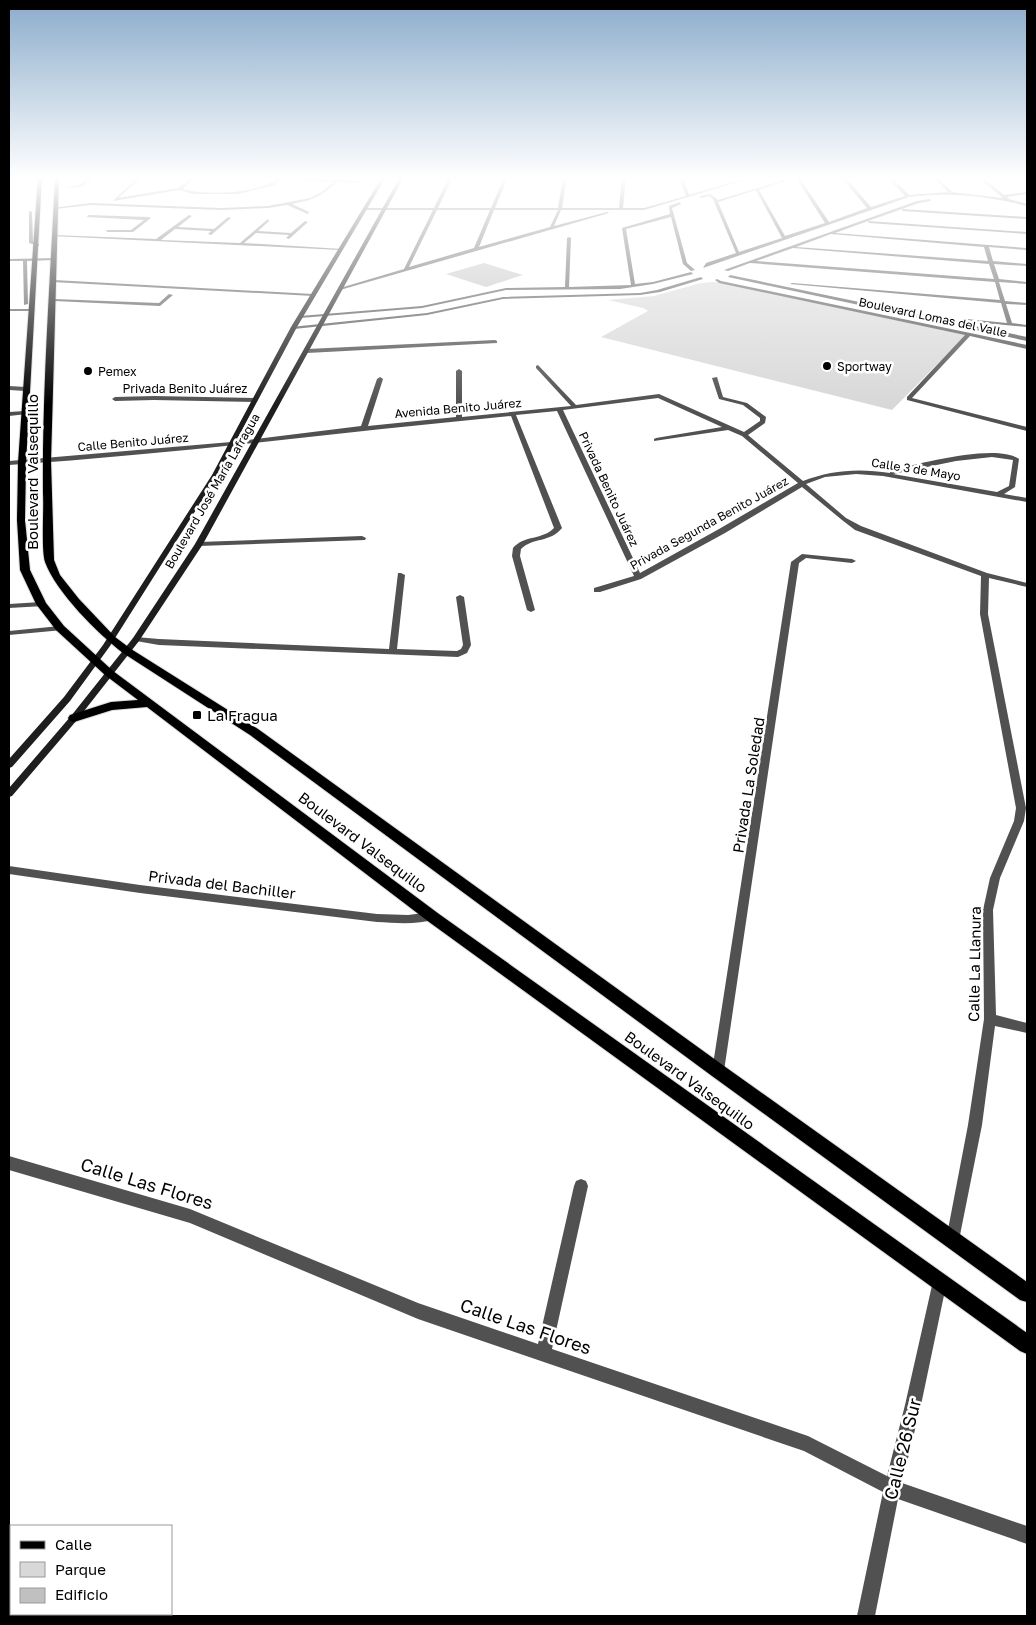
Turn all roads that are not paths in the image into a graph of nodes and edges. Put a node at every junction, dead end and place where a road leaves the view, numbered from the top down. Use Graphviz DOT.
graph roads {
  1 [pos="36,253"];
  2 [pos="54,253"];
  3 [pos="338,253"];
  4 [pos="361,253"];
  5 [pos="414,253"];
  6 [pos="463,253"];
  7 [pos="569,253"];
  8 [pos="628,253"];
  9 [pos="682,253"];
  10 [pos="741,253"];
  11 [pos="773,253"];
  12 [pos="868,253"];
  13 [pos="988,253"];
  14 [pos="738,254"];
  15 [pos="9,255"];
  16 [pos="54,256"];
  17 [pos="36,257"];
  18 [pos="9,260"];
  19 [pos="25,260"];
  20 [pos="749,262"];
  21 [pos="991,262"];
  22 [pos="1027,265"];
  23 [pos="705,267"];
  24 [pos="721,269"];
  25 [pos="406,270"];
  26 [pos="692,271"];
  27 [pos="730,276"];
  28 [pos="749,280"];
  29 [pos="54,281"];
  30 [pos="997,281"];
  31 [pos="1027,284"];
  32 [pos="633,286"];
  33 [pos="342,289"];
  34 [pos="519,289"];
  35 [pos="553,289"];
  36 [pos="567,289"];
  37 [pos="602,289"];
  38 [pos="99,295"];
  39 [pos="313,295"];
  40 [pos="171,296"];
  41 [pos="518,296"];
  42 [pos="553,296"];
  43 [pos="605,296"];
  44 [pos="54,300"];
  45 [pos="91,301"];
  46 [pos="1003,302"];
  47 [pos="26,304"];
  48 [pos="1027,304"];
  49 [pos="9,310"];
  50 [pos="32,310"];
  51 [pos="383,310"];
  52 [pos="327,316"];
  53 [pos="300,317"];
  54 [pos="386,318"];
  55 [pos="901,320"];
  56 [pos="946,322"];
  57 [pos="957,324"];
  58 [pos="1010,324"];
  59 [pos="321,326"];
  60 [pos="1027,326"];
  61 [pos="294,327"];
  62 [pos="950,330"];
  63 [pos="969,334"];
  64 [pos="1027,339"];
  65 [pos="495,342"];
  66 [pos="1027,347"];
  67 [pos="307,351"];
  68 [pos="538,367"];
  69 [pos="459,371"];
  70 [pos="715,378"];
  71 [pos="380,379"];
  72 [pos="9,388"];
  73 [pos="26,389"];
  74 [pos="910,397"];
  75 [pos="115,399"];
  76 [pos="255,400"];
  77 [pos="575,407"];
  78 [pos="560,409"];
  79 [pos="25,413"];
  80 [pos="9,414"];
  81 [pos="512,414"];
  82 [pos="459,419"];
  83 [pos="1027,425"];
  84 [pos="364,428"];
  85 [pos="729,428"];
  86 [pos="1027,429"];
  87 [pos="744,434"];
  88 [pos="258,440"];
  89 [pos="656,440"];
  90 [pos="231,444"];
  91 [pos="47,461"];
  92 [pos="9,463"];
  93 [pos="22,463"];
  94 [pos="884,474"];
  95 [pos="803,483"];
  96 [pos="997,495"];
  97 [pos="1027,500"];
  98 [pos="362,538"];
  99 [pos="199,544"];
  100 [pos="852,561"];
  101 [pos="401,575"];
  102 [pos="985,575"];
  103 [pos="638,577"];
  104 [pos="1027,586"];
  105 [pos="597,590"];
  106 [pos="460,597"];
  107 [pos="41,604"];
  108 [pos="9,606"];
  109 [pos="531,610"];
  110 [pos="60,628"];
  111 [pos="9,633"];
  112 [pos="111,639"];
  113 [pos="136,639"];
  114 [pos="127,651"];
  115 [pos="393,652"];
  116 [pos="95,662"];
  117 [pos="109,673"];
  118 [pos="150,703"];
  119 [pos="74,718"];
  120 [pos="9,766"];
  121 [pos="9,794"];
  122 [pos="9,870"];
  123 [pos="432,916"];
  124 [pos="990,1018"];
  125 [pos="1027,1028"];
  126 [pos="718,1071"];
  127 [pos="9,1163"];
  128 [pos="581,1186"];
  129 [pos="953,1240"];
  130 [pos="940,1282"];
  131 [pos="1027,1293"];
  132 [pos="1027,1344"];
  133 [pos="544,1352"];
  134 [pos="892,1488"];
  135 [pos="1027,1535"];
  136 [pos="866,1616"];
  1 -- 17 [label="main road, Boulevard Valsequillo"];
  2 -- 16 [label="main road, Boulevard Valsequillo"];
  3 -- 39 [label="main road, Boulevard José María Lafragua"];
  4 -- 33 [label="main road, Boulevard José María Lafragua"];
  5 -- 25 [label="street"];
  6 -- 25 [label="street"];
  7 -- 36 [label="street"];
  8 -- 32 [label="street"];
  9 -- 26 [label="street"];
  10 -- 14 [label="street"];
  11 -- 20 [label="street"];
  12 -- 21 [label="street"];
  13 -- 21 [label="street"];
  14 -- 23 [label="street"];
  15 -- 17 [label="street"];
  16 -- 17 [label="street"];
  16 -- 29 [label="main road, Boulevard Valsequillo"];
  17 -- 19 [label="street"];
  17 -- 50 [label="main road, Boulevard Valsequillo"];
  18 -- 19 [label="street"];
  19 -- 47 [label="street"];
  20 -- 24 [label="street"];
  20 -- 30 [label="street"];
  21 -- 22 [label="street"];
  21 -- 30 [label="street"];
  23 -- 24 [label="street"];
  23 -- 26 [label="street"];
  24 -- 27 [label="street"];
  25 -- 33 [label="street"];
  26 -- 32 [label="street"];
  26 -- 43 [label="street"];
  27 -- 28 [label="street, Boulevard Lomas del Valle"];
  27 -- 55 [label="street, Boulevard Lomas del Valle"];
  28 -- 46 [label="street"];
  28 -- 56 [label="street, Boulevard Lomas del Valle"];
  29 -- 39 [label="street"];
  29 -- 44 [label="main road, Boulevard Valsequillo"];
  30 -- 31 [label="street"];
  30 -- 46 [label="street"];
  32 -- 37 [label="street"];
  33 -- 52 [label="main road, Boulevard José María Lafragua"];
  34 -- 35 [label="street"];
  34 -- 41 [label="street"];
  34 -- 51 [label="street"];
  35 -- 36 [label="street"];
  35 -- 42 [label="street"];
  36 -- 37 [label="street"];
  37 -- 43 [label="street"];
  38 -- 45 [label="street"];
  39 -- 53 [label="main road, Boulevard José María Lafragua"];
  40 -- 45 [label="street"];
  41 -- 42 [label="street"];
  41 -- 54 [label="street"];
  42 -- 43 [label="street"];
  44 -- 45 [label="street"];
  44 -- 91 [label="main road, Boulevard Valsequillo"];
  46 -- 48 [label="street"];
  46 -- 58 [label="street"];
  49 -- 50 [label="street"];
  50 -- 73 [label="main road, Boulevard Valsequillo"];
  51 -- 52 [label="street"];
  51 -- 54 [label="street"];
  52 -- 53 [label="street"];
  52 -- 59 [label="main road, Boulevard José María Lafragua"];
  53 -- 61 [label="main road, Boulevard José María Lafragua"];
  54 -- 59 [label="street"];
  55 -- 56 [label="street"];
  55 -- 62 [label="street, Boulevard Lomas del Valle"];
  56 -- 57 [label="street, Boulevard Lomas del Valle"];
  56 -- 58 [label="street"];
  57 -- 62 [label="street"];
  57 -- 64 [label="street, Boulevard Lomas del Valle"];
  58 -- 60 [label="street"];
  59 -- 61 [label="street"];
  59 -- 67 [label="main road, Boulevard José María Lafragua"];
  61 -- 76 [label="main road, Boulevard José María Lafragua"];
  62 -- 63 [label="street, Boulevard Lomas del Valle"];
  63 -- 66 [label="street, Boulevard Lomas del Valle"];
  63 -- 74 [label="street"];
  65 -- 67 [label="street"];
  67 -- 88 [label="main road, Boulevard José María Lafragua"];
  68 -- 77 [label="street"];
  69 -- 82 [label="street"];
  70 -- 87 [label="street"];
  71 -- 84 [label="street"];
  72 -- 73 [label="street"];
  73 -- 79 [label="main road, Boulevard Valsequillo"];
  74 -- 83 [label="street"];
  74 -- 86 [label="street"];
  75 -- 76 [label="street, Privada Benito Juárez"];
  76 -- 90 [label="main road, Boulevard José María Lafragua"];
  77 -- 78 [label="street, Avenida Benito Juárez"];
  77 -- 85 [label="street, Avenida Benito Juárez"];
  78 -- 81 [label="street, Avenida Benito Juárez"];
  78 -- 103 [label="street, Privada Benito Juárez"];
  79 -- 80 [label="street"];
  79 -- 93 [label="main road, Boulevard Valsequillo"];
  81 -- 82 [label="street, Avenida Benito Juárez"];
  81 -- 109 [label="street"];
  82 -- 84 [label="street, Avenida Benito Juárez"];
  84 -- 88 [label="street, Avenida Benito Juárez"];
  85 -- 87 [label="street"];
  85 -- 89 [label="street"];
  87 -- 95 [label="street"];
  88 -- 90 [label="street, Calle Benito Juárez"];
  88 -- 99 [label="main road, Boulevard José María Lafragua"];
  90 -- 91 [label="street, Calle Benito Juárez"];
  90 -- 112 [label="main road, Boulevard José María Lafragua"];
  91 -- 93 [label="street, Calle Benito Juárez"];
  91 -- 112 [label="main road, Boulevard Valsequillo"];
  92 -- 93 [label="street, Calle Benito Juárez"];
  93 -- 107 [label="main road, Boulevard Valsequillo"];
  94 -- 95 [label="street, Calle 3 de Mayo"];
  94 -- 96 [label="street, Calle 3 de Mayo"];
  94 -- 96 [label="street"];
  95 -- 102 [label="street"];
  95 -- 103 [label="street, Privada Segunda Benito Juárez"];
  96 -- 97 [label="street, Calle 3 de Mayo"];
  98 -- 99 [label="street"];
  99 -- 113 [label="main road, Boulevard José María Lafragua"];
  100 -- 126 [label="street, Privada La Soledad"];
  101 -- 115 [label="street"];
  102 -- 104 [label="street"];
  102 -- 124 [label="street, Calle La Llanura"];
  103 -- 105 [label="street, Privada Segunda Benito Juárez"];
  106 -- 115 [label="street"];
  107 -- 108 [label="street"];
  107 -- 110 [label="main road, Boulevard Valsequillo"];
  110 -- 111 [label="street"];
  110 -- 116 [label="main road, Boulevard Valsequillo"];
  112 -- 114 [label="main road, Boulevard Valsequillo"];
  112 -- 116 [label="main road, Boulevard José María Lafragua"];
  113 -- 114 [label="main road, Boulevard José María Lafragua"];
  113 -- 115 [label="street"];
  114 -- 117 [label="main road, Boulevard José María Lafragua"];
  114 -- 126 [label="main road, Boulevard Valsequillo"];
  116 -- 117 [label="main road, Boulevard Valsequillo"];
  116 -- 120 [label="main road, Boulevard José María Lafragua"];
  117 -- 118 [label="main road, Boulevard Valsequillo"];
  117 -- 119 [label="main road, Boulevard José María Lafragua"];
  118 -- 119 [label="main road"];
  118 -- 123 [label="main road, Boulevard Valsequillo"];
  119 -- 121 [label="main road, Boulevard José María Lafragua"];
  122 -- 123 [label="street, Privada del Bachiller"];
  123 -- 130 [label="main road, Boulevard Valsequillo"];
  124 -- 125 [label="street"];
  124 -- 129 [label="street, Calle La Llanura"];
  126 -- 129 [label="main road, Boulevard Valsequillo"];
  127 -- 133 [label="street, Calle Las Flores"];
  128 -- 133 [label="street"];
  129 -- 131 [label="main road, Boulevard Valsequillo"];
  130 -- 132 [label="main road, Boulevard Valsequillo"];
  130 -- 134 [label="street, Calle 26 Sur"];
  133 -- 134 [label="street, Calle Las Flores"];
  134 -- 135 [label="street, Calle Las Flores"];
  134 -- 136 [label="street, Calle 26 Sur"];
}
